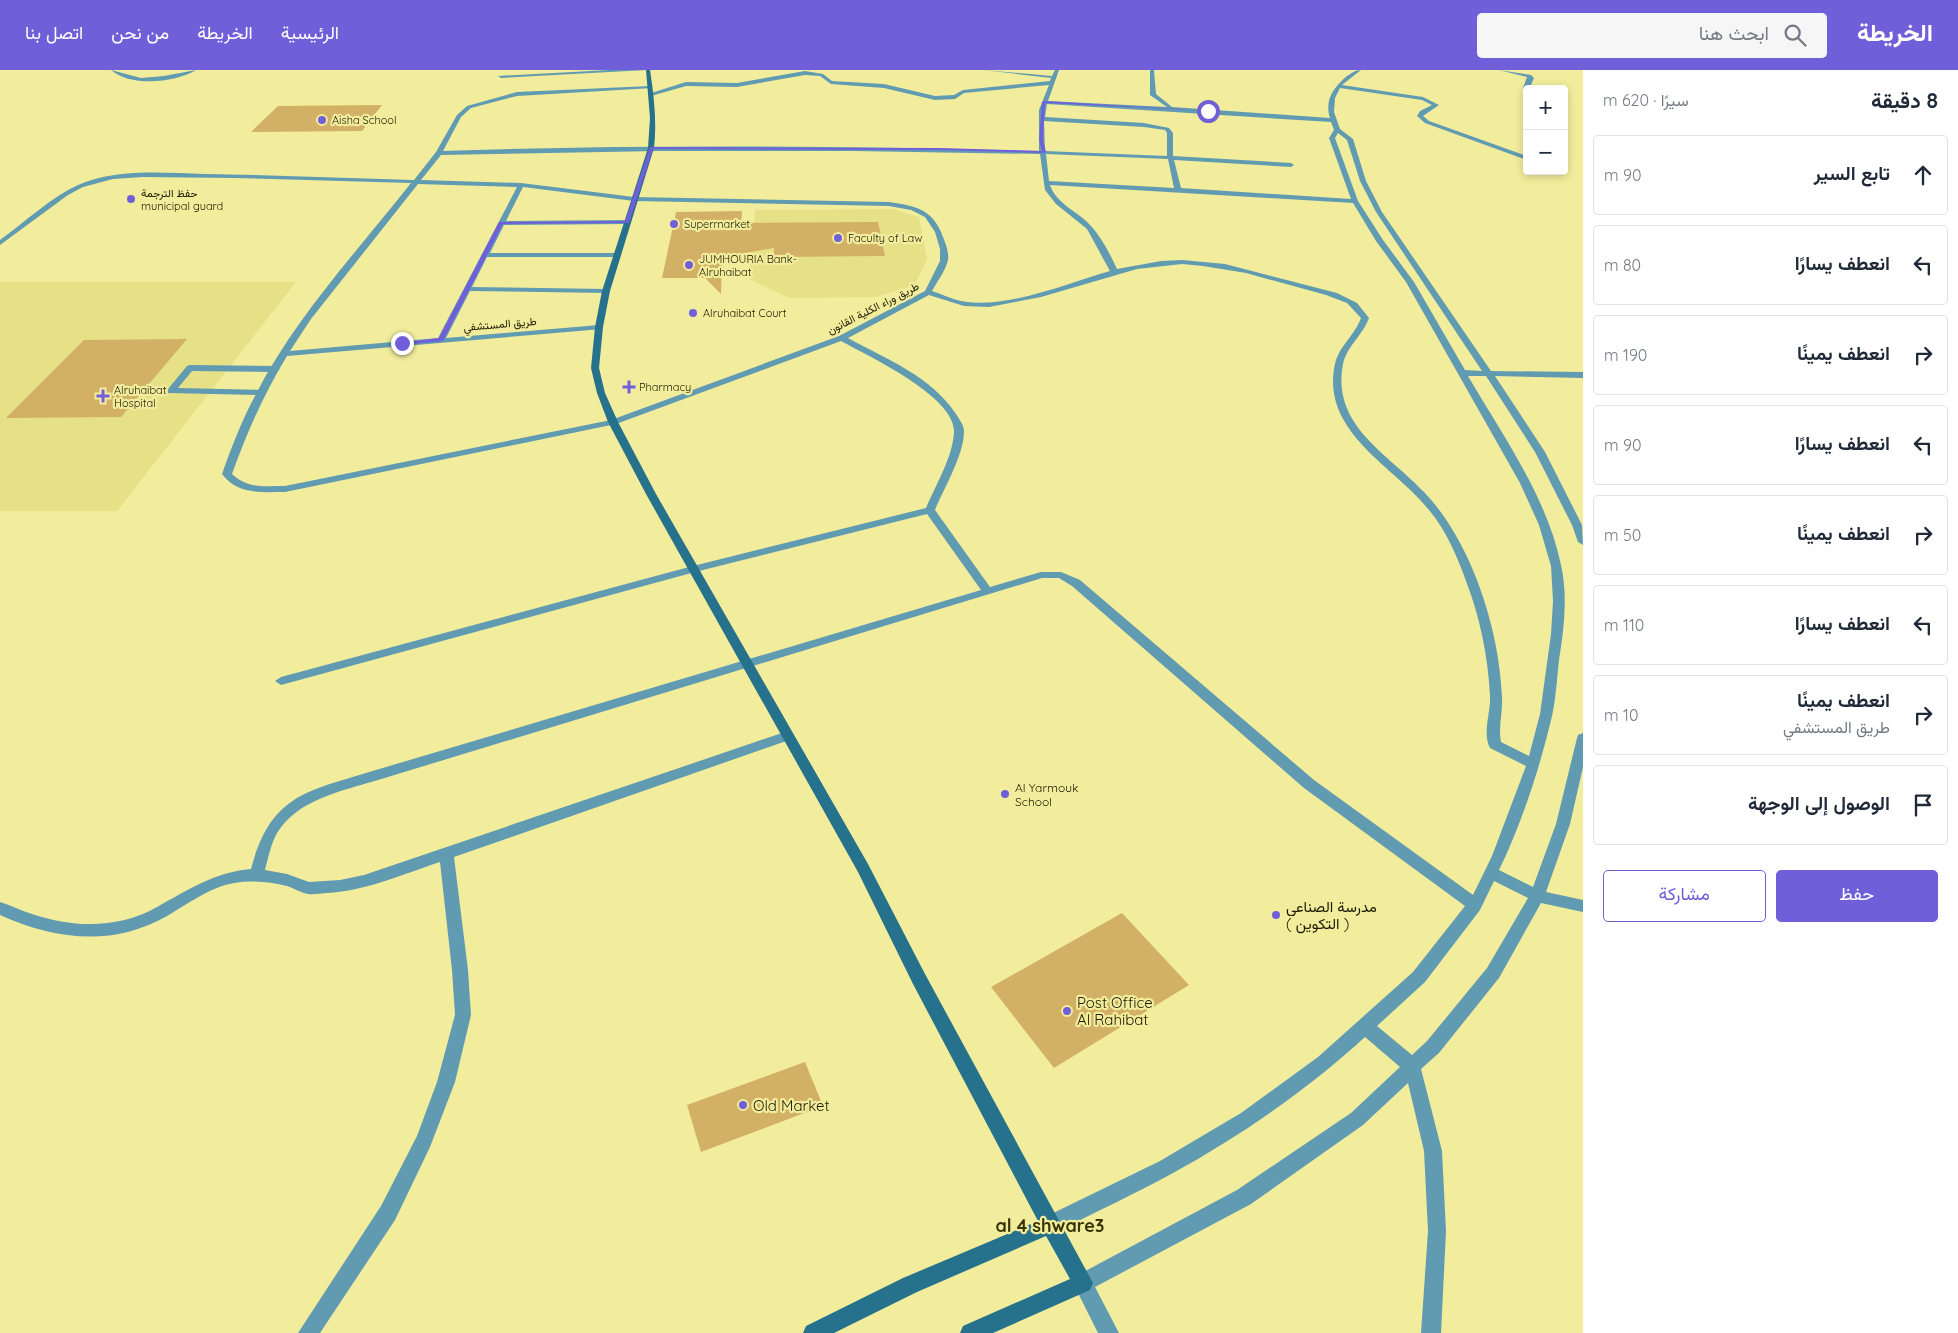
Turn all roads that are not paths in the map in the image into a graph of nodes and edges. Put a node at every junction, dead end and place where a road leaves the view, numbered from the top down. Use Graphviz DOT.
graph roads {
  1 [pos="113,70"];
  2 [pos="194,70"];
  3 [pos="646,70"];
  4 [pos="985,70"];
  5 [pos="1057,70"];
  6 [pos="1152,70"];
  7 [pos="1359,70"];
  8 [pos="1501,70"];
  9 [pos="502,75"];
  10 [pos="1052,80"];
  11 [pos="1528,85"];
  12 [pos="1338,86"];
  13 [pos="650,91"];
  14 [pos="1044,102"];
  15 [pos="1172,108"];
  16 [pos="1042,119"];
  17 [pos="1335,125"];
  18 [pos="651,148"];
  19 [pos="1044,152"];
  20 [pos="439,153"];
  21 [pos="1170,157"];
  22 [pos="1523,157"];
  23 [pos="1290,164"];
  24 [pos="417,182"];
  25 [pos="1046,183"];
  26 [pos="521,185"];
  27 [pos="1178,190"];
  28 [pos="634,198"];
  29 [pos="1355,201"];
  30 [pos="627,222"];
  31 [pos="501,223"];
  32 [pos="0,244"];
  33 [pos="484,255"];
  34 [pos="617,255"];
  35 [pos="1115,273"];
  36 [pos="1410,282"];
  37 [pos="1427,282"];
  38 [pos="467,289"];
  39 [pos="606,291"];
  40 [pos="928,292"];
  41 [pos="599,327"];
  42 [pos="842,338"];
  43 [pos="441,340"];
  44 [pos="284,354"];
  45 [pos="276,369"];
  46 [pos="1463,373"];
  47 [pos="1489,375"];
  48 [pos="1583,375"];
  49 [pos="262,392"];
  50 [pos="612,422"];
  51 [pos="930,510"];
  52 [pos="1583,542"];
  53 [pos="693,569"];
  54 [pos="988,592"];
  55 [pos="746,663"];
  56 [pos="281,681"];
  57 [pos="787,736"];
  58 [pos="1583,738"];
  59 [pos="1533,764"];
  60 [pos="446,854"];
  61 [pos="1492,872"];
  62 [pos="257,875"];
  63 [pos="1537,896"];
  64 [pos="1475,905"];
  65 [pos="1583,906"];
  66 [pos="0,908"];
  67 [pos="1365,1026"];
  68 [pos="1412,1066"];
  69 [pos="1050,1225"];
  70 [pos="1083,1283"];
  71 [pos="308,1333"];
  72 [pos="813,1333"];
  73 [pos="970,1333"];
  74 [pos="1109,1333"];
  75 [pos="1431,1333"];
  1 -- 2 [label="street"];
  3 -- 9 [label="street"];
  3 -- 13 [label="main road"];
  4 -- 10 [label="street"];
  5 -- 10 [label="street"];
  6 -- 15 [label="street"];
  7 -- 12 [label="street"];
  8 -- 11 [label="street"];
  10 -- 13 [label="street"];
  10 -- 14 [label="street"];
  12 -- 17 [label="street"];
  12 -- 22 [label="street"];
  13 -- 18 [label="main road"];
  13 -- 20 [label="street"];
  14 -- 15 [label="street"];
  14 -- 16 [label="street"];
  15 -- 17 [label="street"];
  16 -- 19 [label="street"];
  16 -- 21 [label="street"];
  17 -- 29 [label="street"];
  17 -- 37 [label="street"];
  18 -- 19 [label="street"];
  18 -- 20 [label="street"];
  18 -- 28 [label="main road"];
  19 -- 21 [label="street"];
  19 -- 25 [label="street"];
  20 -- 24 [label="street"];
  21 -- 23 [label="street"];
  21 -- 27 [label="street"];
  24 -- 26 [label="street, طريق وراء الكلية القانون"];
  24 -- 32 [label="street, طريق وراء الكلية القانون"];
  24 -- 44 [label="street"];
  25 -- 27 [label="street"];
  25 -- 35 [label="street"];
  26 -- 28 [label="street, طريق وراء الكلية القانون"];
  26 -- 31 [label="street"];
  27 -- 29 [label="street"];
  28 -- 30 [label="main road"];
  28 -- 40 [label="street, طريق وراء الكلية القانون"];
  29 -- 36 [label="street"];
  30 -- 31 [label="street"];
  30 -- 34 [label="main road"];
  31 -- 33 [label="street"];
  33 -- 34 [label="street"];
  33 -- 38 [label="street"];
  34 -- 39 [label="main road"];
  35 -- 40 [label="street"];
  35 -- 59 [label="street"];
  36 -- 37 [label="street"];
  36 -- 46 [label="street"];
  37 -- 47 [label="street"];
  38 -- 39 [label="street"];
  38 -- 43 [label="street"];
  39 -- 41 [label="main road"];
  40 -- 42 [label="street, طريق وراء الكلية القانون"];
  41 -- 43 [label="street, طريق المستشفي"];
  41 -- 50 [label="main road"];
  42 -- 50 [label="street, طريق وراء الكلية القانون"];
  42 -- 51 [label="street"];
  43 -- 44 [label="street, طريق المستشفي"];
  44 -- 45 [label="street"];
  45 -- 49 [label="street"];
  45 -- 49 [label="street"];
  46 -- 47 [label="street"];
  46 -- 59 [label="street"];
  47 -- 48 [label="street"];
  47 -- 52 [label="street"];
  49 -- 50 [label="street, طريق وراء الكلية القانون"];
  50 -- 53 [label="main road"];
  51 -- 53 [label="street"];
  51 -- 54 [label="street"];
  53 -- 55 [label="main road"];
  53 -- 56 [label="street"];
  54 -- 55 [label="street"];
  54 -- 64 [label="street"];
  55 -- 57 [label="main road"];
  55 -- 62 [label="street"];
  57 -- 60 [label="street"];
  57 -- 69 [label="main road"];
  58 -- 63 [label="street"];
  59 -- 61 [label="street"];
  60 -- 62 [label="street"];
  60 -- 71 [label="street"];
  61 -- 63 [label="street"];
  61 -- 64 [label="street"];
  62 -- 66 [label="street"];
  63 -- 65 [label="street"];
  63 -- 68 [label="street"];
  64 -- 67 [label="street"];
  67 -- 68 [label="street"];
  67 -- 69 [label="street"];
  68 -- 70 [label="street"];
  68 -- 75 [label="street"];
  69 -- 70 [label="main road"];
  69 -- 72 [label="main road"];
  70 -- 73 [label="main road"];
  70 -- 74 [label="street"];
}
